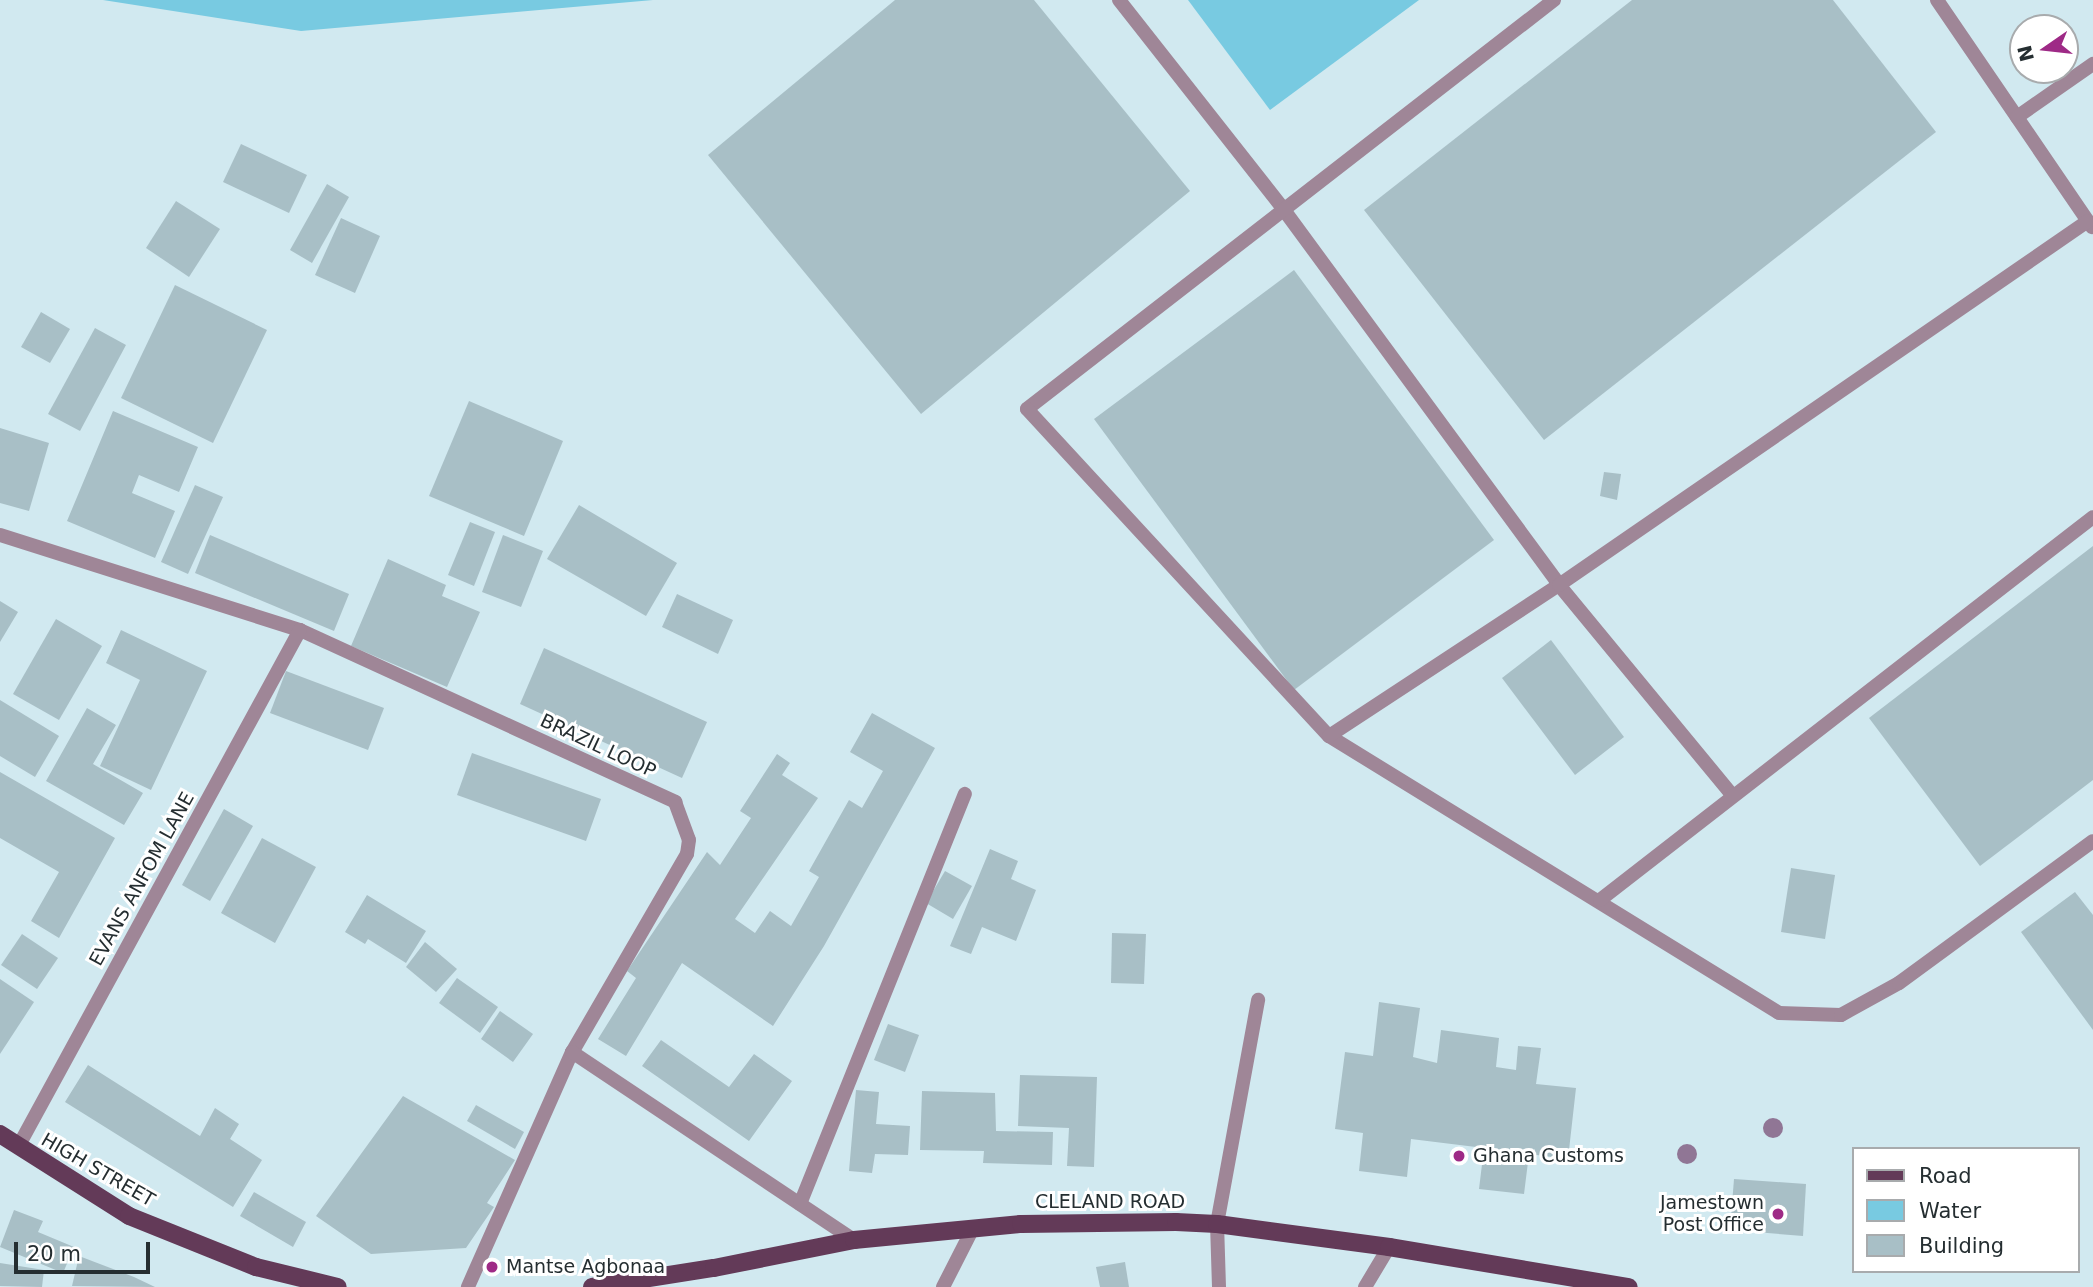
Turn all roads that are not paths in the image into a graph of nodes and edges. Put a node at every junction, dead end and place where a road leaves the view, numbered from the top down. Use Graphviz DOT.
graph roads {
  1 [pos="1119,0"];
  2 [pos="1554,0"];
  3 [pos="1937,0"];
  4 [pos="2093,64"];
  5 [pos="2017,117"];
  6 [pos="1284,210"];
  7 [pos="2091,225"];
  8 [pos="2093,517"];
  9 [pos="0,535"];
  10 [pos="1559,585"];
  11 [pos="300,630"];
  12 [pos="1329,736"];
  13 [pos="965,794"];
  14 [pos="1733,796"];
  15 [pos="2093,841"];
  16 [pos="1600,901"];
  17 [pos="1258,1000"];
  18 [pos="572,1052"];
  19 [pos="0,1135"];
  20 [pos="18,1147"];
  21 [pos="800,1204"];
  22 [pos="1217,1224"];
  23 [pos="973,1228"];
  24 [pos="854,1240"];
  25 [pos="1389,1247"];
  26 [pos="338,1287"];
  27 [pos="468,1287"];
  28 [pos="592,1287"];
  29 [pos="943,1287"];
  30 [pos="1219,1287"];
  31 [pos="1365,1287"];
  32 [pos="1629,1287"];
  1 -- 6 [label="street"];
  2 -- 6 [label="street"];
  3 -- 5 [label="street"];
  4 -- 5 [label="street"];
  5 -- 7 [label="street"];
  6 -- 10 [label="street"];
  6 -- 12 [label="street"];
  7 -- 10 [label="street"];
  8 -- 14 [label="street"];
  9 -- 11 [label="street, BRAZIL LOOP"];
  10 -- 12 [label="street"];
  10 -- 14 [label="street"];
  11 -- 18 [label="street, BRAZIL LOOP"];
  11 -- 20 [label="street, EVANS ANFOM LANE"];
  12 -- 16 [label="street"];
  13 -- 21 [label="street"];
  14 -- 16 [label="street"];
  15 -- 16 [label="street"];
  17 -- 22 [label="street"];
  18 -- 21 [label="street"];
  18 -- 27 [label="street, BRAZIL LOOP"];
  19 -- 20 [label="main road, HIGH STREET"];
  20 -- 26 [label="main road, HIGH STREET"];
  21 -- 24 [label="street"];
  22 -- 23 [label="main road, CLELAND ROAD"];
  22 -- 25 [label="main road, CLELAND ROAD"];
  22 -- 30 [label="street"];
  23 -- 24 [label="main road, CLELAND ROAD"];
  23 -- 29 [label="street"];
  24 -- 28 [label="main road, CLELAND ROAD"];
  25 -- 31 [label="street"];
  25 -- 32 [label="main road, CLELAND ROAD"];
}
